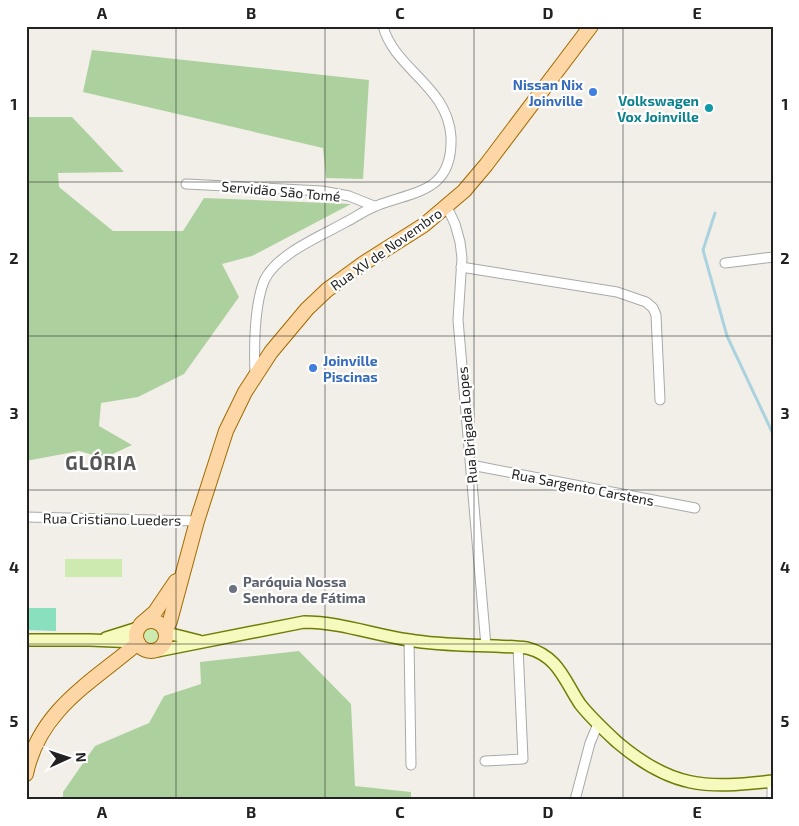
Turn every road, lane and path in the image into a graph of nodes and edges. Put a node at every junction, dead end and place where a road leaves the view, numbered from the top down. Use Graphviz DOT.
graph roads {
  1 [pos="383,26"];
  2 [pos="591,26"];
  3 [pos="186,184"];
  4 [pos="374,206"];
  5 [pos="447,207"];
  6 [pos="773,257"];
  7 [pos="725,262"];
  8 [pos="461,267"];
  9 [pos="255,376"];
  10 [pos="660,400"];
  11 [pos="471,465"];
  12 [pos="695,508"];
  13 [pos="26,517"];
  14 [pos="197,521"];
  15 [pos="182,572"];
  16 [pos="140,626"];
  17 [pos="166,632"];
  18 [pos="26,640"];
  19 [pos="100,640"];
  20 [pos="409,640"];
  21 [pos="203,642"];
  22 [pos="137,643"];
  23 [pos="486,646"];
  24 [pos="518,647"];
  25 [pos="155,651"];
  26 [pos="107,669"];
  27 [pos="598,724"];
  28 [pos="485,761"];
  29 [pos="411,765"];
  30 [pos="26,774"];
  31 [pos="772,781"];
  32 [pos="575,800"];
  33 [pos="772,800"];
  1 -- 4 [label="street"];
  2 -- 5 [label="main road, Rua XV de Novembro"];
  3 -- 4 [label="street, Servidão São Tomé"];
  4 -- 9 [label="street"];
  5 -- 8 [label="street, Rua Brigada Lopes"];
  5 -- 9 [label="main road, Rua XV de Novembro"];
  6 -- 7 [label="street"];
  8 -- 10 [label="street"];
  8 -- 11 [label="street, Rua Brigada Lopes"];
  9 -- 14 [label="main road, Rua XV de Novembro"];
  11 -- 12 [label="street, Rua Sargento Carstens"];
  11 -- 23 [label="street, Rua Brigada Lopes"];
  13 -- 14 [label="street, Rua Cristiano Lueders"];
  14 -- 15 [label="main road, Rua XV de Novembro"];
  15 -- 16 [label="main road, Rua XV de Novembro"];
  15 -- 17 [label="main road, Rua XV de Novembro"];
  16 -- 17 [label="main road"];
  16 -- 19 [label="street"];
  16 -- 22 [label="main road"];
  17 -- 21 [label="street"];
  17 -- 25 [label="main road"];
  18 -- 19 [label="street"];
  19 -- 22 [label="street"];
  20 -- 21 [label="street"];
  20 -- 23 [label="street"];
  20 -- 29 [label="street"];
  21 -- 25 [label="street"];
  22 -- 25 [label="main road"];
  22 -- 26 [label="main road"];
  23 -- 24 [label="street"];
  24 -- 27 [label="street"];
  24 -- 28 [label="street"];
  25 -- 26 [label="main road"];
  26 -- 30 [label="main road"];
  27 -- 31 [label="street"];
  27 -- 32 [label="street"];
  31 -- 33 [label="street"];
}
